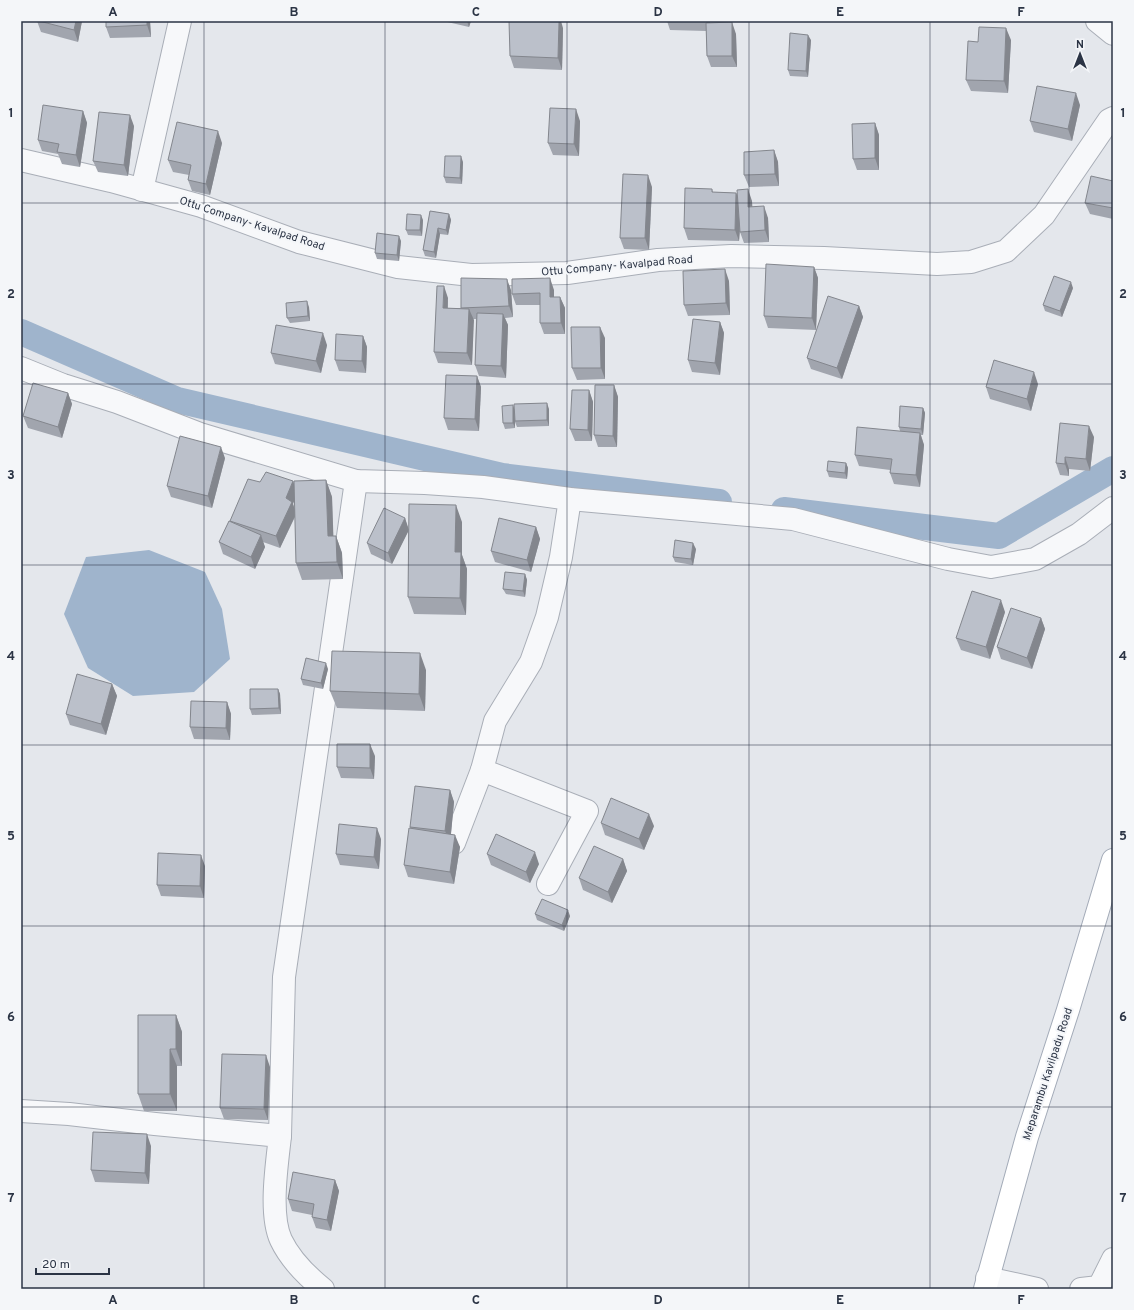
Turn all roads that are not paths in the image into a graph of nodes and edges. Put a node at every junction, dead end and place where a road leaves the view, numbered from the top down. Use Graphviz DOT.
graph roads {
  1 [pos="180,21"];
  2 [pos="1097,21"];
  3 [pos="1113,34"];
  4 [pos="1113,118"];
  5 [pos="21,160"];
  6 [pos="142,190"];
  7 [pos="21,368"];
  8 [pos="356,481"];
  9 [pos="570,500"];
  10 [pos="1113,508"];
  11 [pos="482,770"];
  12 [pos="454,843"];
  13 [pos="1113,860"];
  14 [pos="548,884"];
  15 [pos="21,1111"];
  16 [pos="280,1136"];
  17 [pos="1113,1259"];
  18 [pos="986,1283"];
  19 [pos="323,1289"];
  20 [pos="1037,1289"];
  21 [pos="1081,1289"];
  1 -- 6 [label="street"];
  2 -- 3 [label="street"];
  4 -- 6 [label="street, Ottu Company- Kavalpad Road"];
  5 -- 6 [label="street, Ottu Company- Kavalpad Road"];
  7 -- 8 [label="street"];
  8 -- 9 [label="street"];
  8 -- 16 [label="street"];
  9 -- 10 [label="street"];
  9 -- 11 [label="street"];
  11 -- 12 [label="street"];
  11 -- 14 [label="street"];
  13 -- 18 [label="main road, Meparambu Kavilpadu Road"];
  15 -- 16 [label="street"];
  16 -- 19 [label="street"];
  17 -- 21 [label="street"];
  18 -- 20 [label="street"];
}
